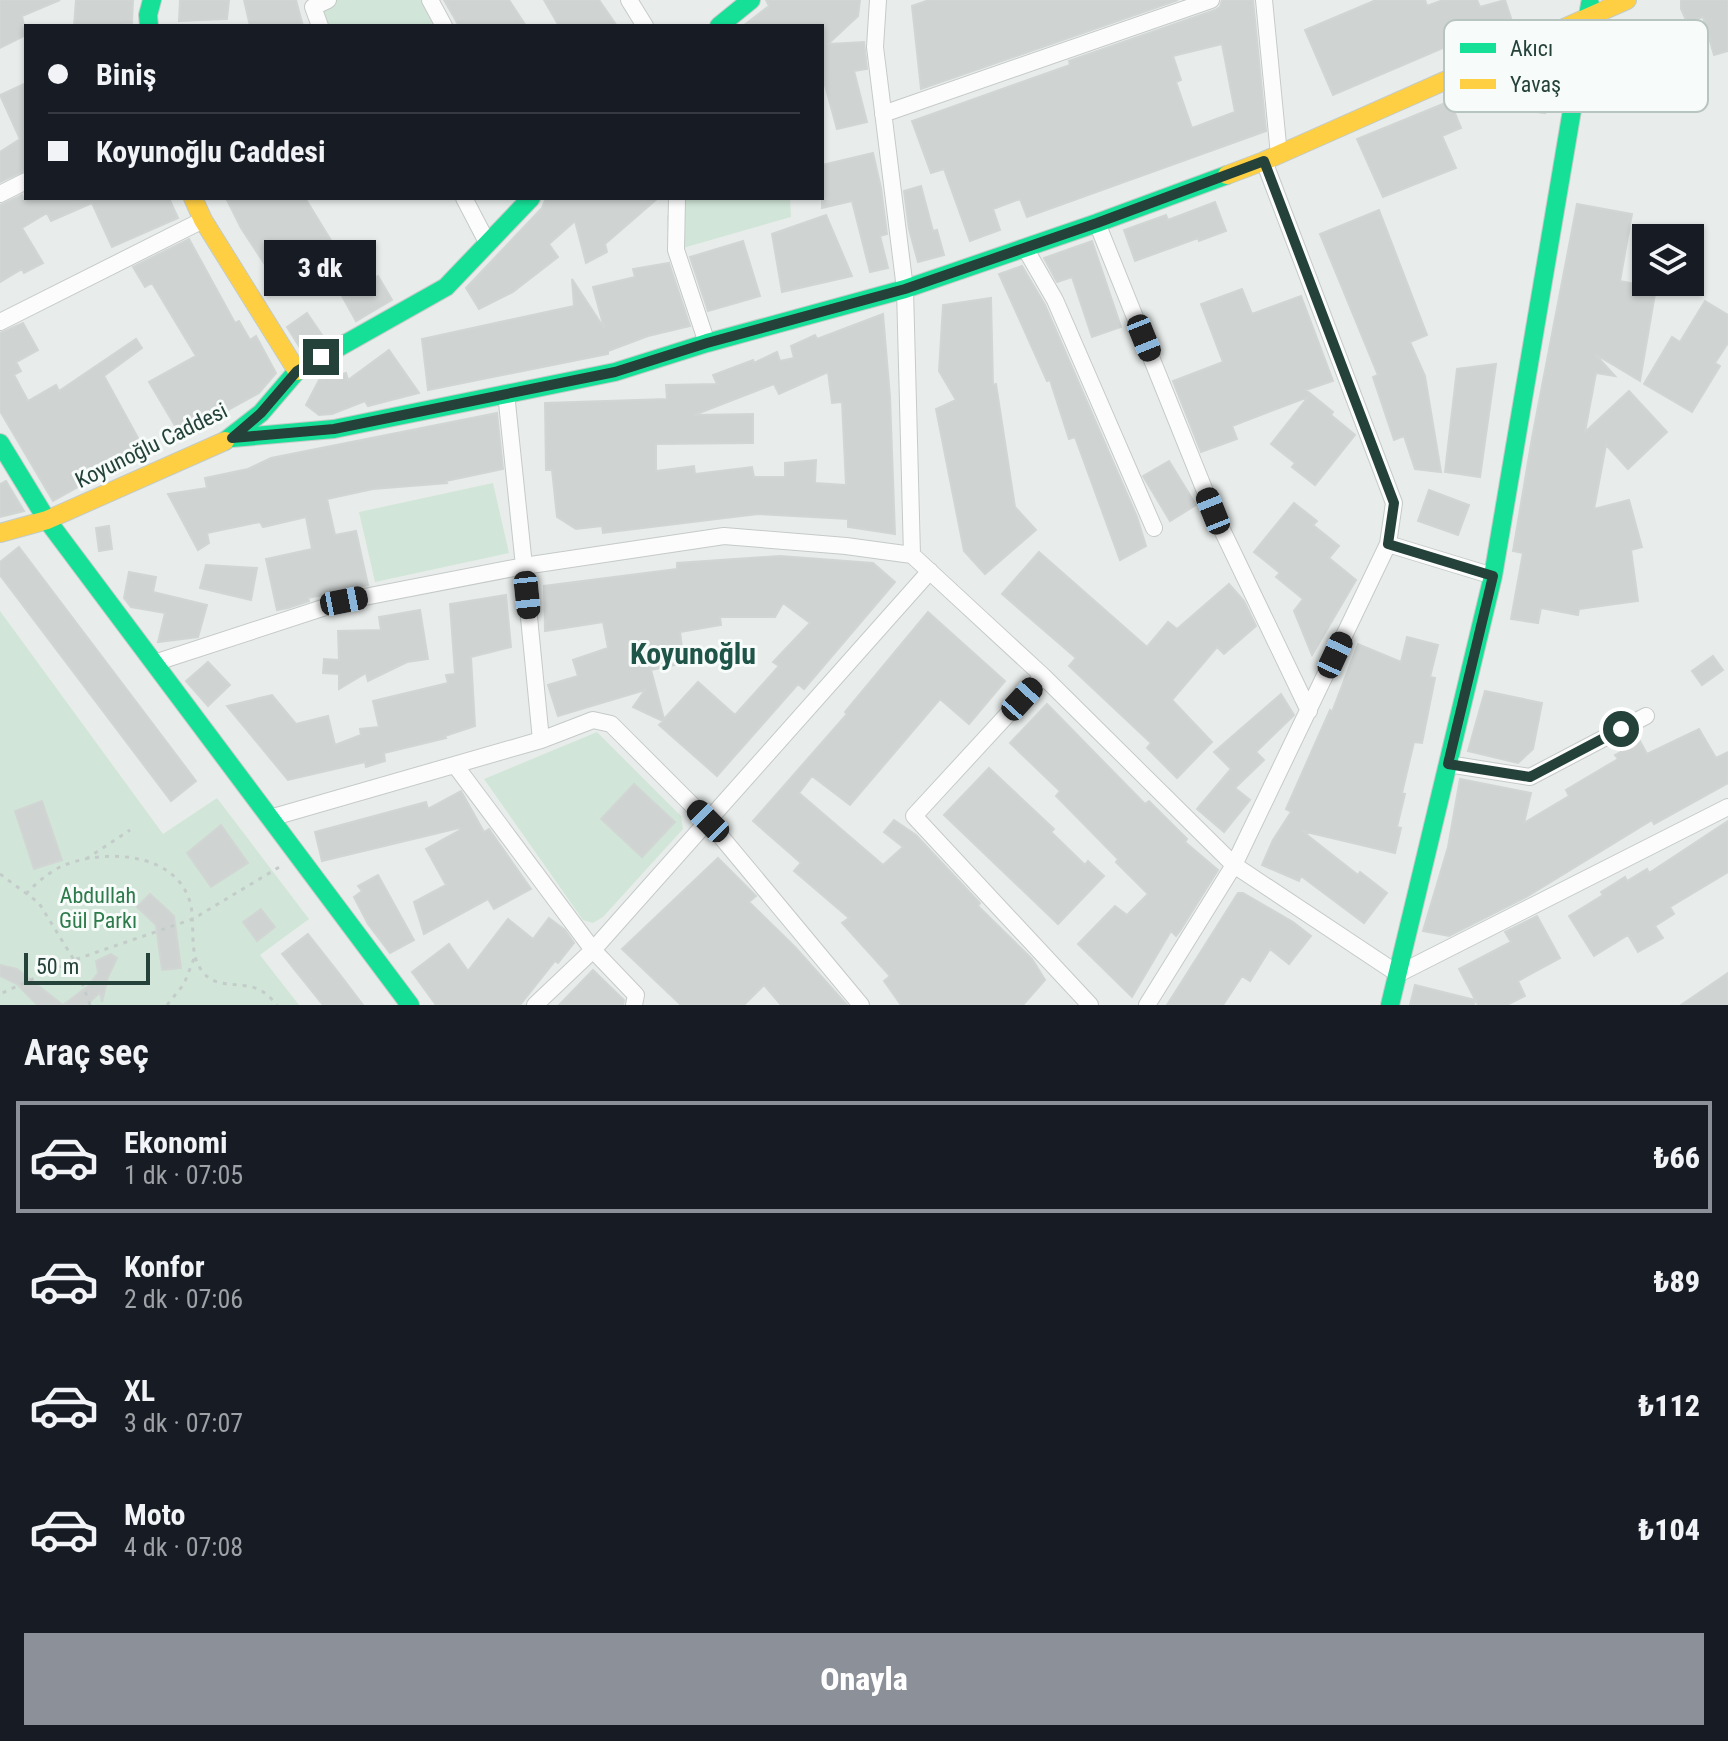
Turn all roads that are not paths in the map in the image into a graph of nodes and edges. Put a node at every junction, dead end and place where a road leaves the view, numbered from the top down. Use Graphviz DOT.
graph roads {
  1 [pos="152,0"];
  2 [pos="328,0"];
  3 [pos="430,0"];
  4 [pos="629,0"];
  5 [pos="751,0"];
  6 [pos="1210,0"];
  7 [pos="1264,0"];
  8 [pos="1627,0"];
  9 [pos="882,1"];
  10 [pos="1590,8"];
  11 [pos="1565,20"];
  12 [pos="149,24"];
  13 [pos="319,24"];
  14 [pos="443,24"];
  15 [pos="644,24"];
  16 [pos="721,24"];
  17 [pos="1444,77"];
  18 [pos="1572,112"];
  19 [pos="883,114"];
  20 [pos="1272,158"];
  21 [pos="24,182"];
  22 [pos="0,194"];
  23 [pos="194,200"];
  24 [pos="465,200"];
  25 [pos="529,200"];
  26 [pos="677,200"];
  27 [pos="203,220"];
  28 [pos="1097,223"];
  29 [pos="488,244"];
  30 [pos="1025,248"];
  31 [pos="905,289"];
  32 [pos="0,322"];
  33 [pos="707,343"];
  34 [pos="297,371"];
  35 [pos="506,393"];
  36 [pos="232,438"];
  37 [pos="0,443"];
  38 [pos="47,520"];
  39 [pos="1154,528"];
  40 [pos="0,533"];
  41 [pos="1388,544"];
  42 [pos="912,555"];
  43 [pos="524,566"];
  44 [pos="930,571"];
  45 [pos="1493,576"];
  46 [pos="154,663"];
  47 [pos="1043,676"];
  48 [pos="1309,711"];
  49 [pos="1646,716"];
  50 [pos="541,740"];
  51 [pos="1448,764"];
  52 [pos="455,765"];
  53 [pos="1728,807"];
  54 [pos="270,818"];
  55 [pos="708,821"];
  56 [pos="1234,865"];
  57 [pos="593,950"];
  58 [pos="1398,974"];
  59 [pos="639,1002"];
  60 [pos="410,1005"];
  61 [pos="535,1005"];
  62 [pos="861,1005"];
  63 [pos="1090,1005"];
  64 [pos="1147,1005"];
  65 [pos="1390,1005"];
  1 -- 12 [label="street"];
  2 -- 13 [label="street"];
  3 -- 14 [label="street"];
  4 -- 15 [label="street"];
  5 -- 16 [label="street"];
  6 -- 19 [label="street"];
  7 -- 20 [label="street"];
  8 -- 10 [label="street"];
  9 -- 19 [label="street"];
  10 -- 11 [label="street"];
  17 -- 20 [label="street"];
  18 -- 45 [label="street"];
  19 -- 31 [label="street"];
  20 -- 28 [label="street"];
  20 -- 41 [label="street"];
  21 -- 22 [label="street"];
  23 -- 27 [label="street"];
  24 -- 29 [label="street"];
  25 -- 29 [label="street, Koyunoğlu Caddesi"];
  26 -- 33 [label="street"];
  27 -- 32 [label="street"];
  27 -- 34 [label="street"];
  28 -- 30 [label="street"];
  28 -- 48 [label="street"];
  29 -- 34 [label="street, Koyunoğlu Caddesi"];
  30 -- 31 [label="street"];
  30 -- 39 [label="street"];
  31 -- 33 [label="street"];
  31 -- 42 [label="street"];
  33 -- 35 [label="street"];
  34 -- 36 [label="street, Koyunoğlu Caddesi"];
  35 -- 36 [label="street"];
  35 -- 43 [label="street"];
  36 -- 38 [label="street, Koyunoğlu Caddesi"];
  37 -- 38 [label="street"];
  38 -- 40 [label="street, Koyunoğlu Caddesi"];
  38 -- 46 [label="street"];
  41 -- 45 [label="street"];
  41 -- 48 [label="street"];
  42 -- 43 [label="street"];
  42 -- 44 [label="street"];
  43 -- 46 [label="street"];
  43 -- 50 [label="street"];
  44 -- 47 [label="street"];
  44 -- 55 [label="street"];
  45 -- 51 [label="street"];
  46 -- 54 [label="street"];
  47 -- 56 [label="street"];
  47 -- 63 [label="street"];
  48 -- 56 [label="street"];
  49 -- 51 [label="street"];
  50 -- 52 [label="street"];
  50 -- 55 [label="street"];
  51 -- 58 [label="street"];
  52 -- 54 [label="street"];
  52 -- 57 [label="street"];
  53 -- 58 [label="street"];
  54 -- 60 [label="street"];
  55 -- 57 [label="street"];
  55 -- 62 [label="street"];
  56 -- 58 [label="street"];
  56 -- 64 [label="street"];
  57 -- 59 [label="street"];
  57 -- 61 [label="street"];
  58 -- 65 [label="street"];
}
